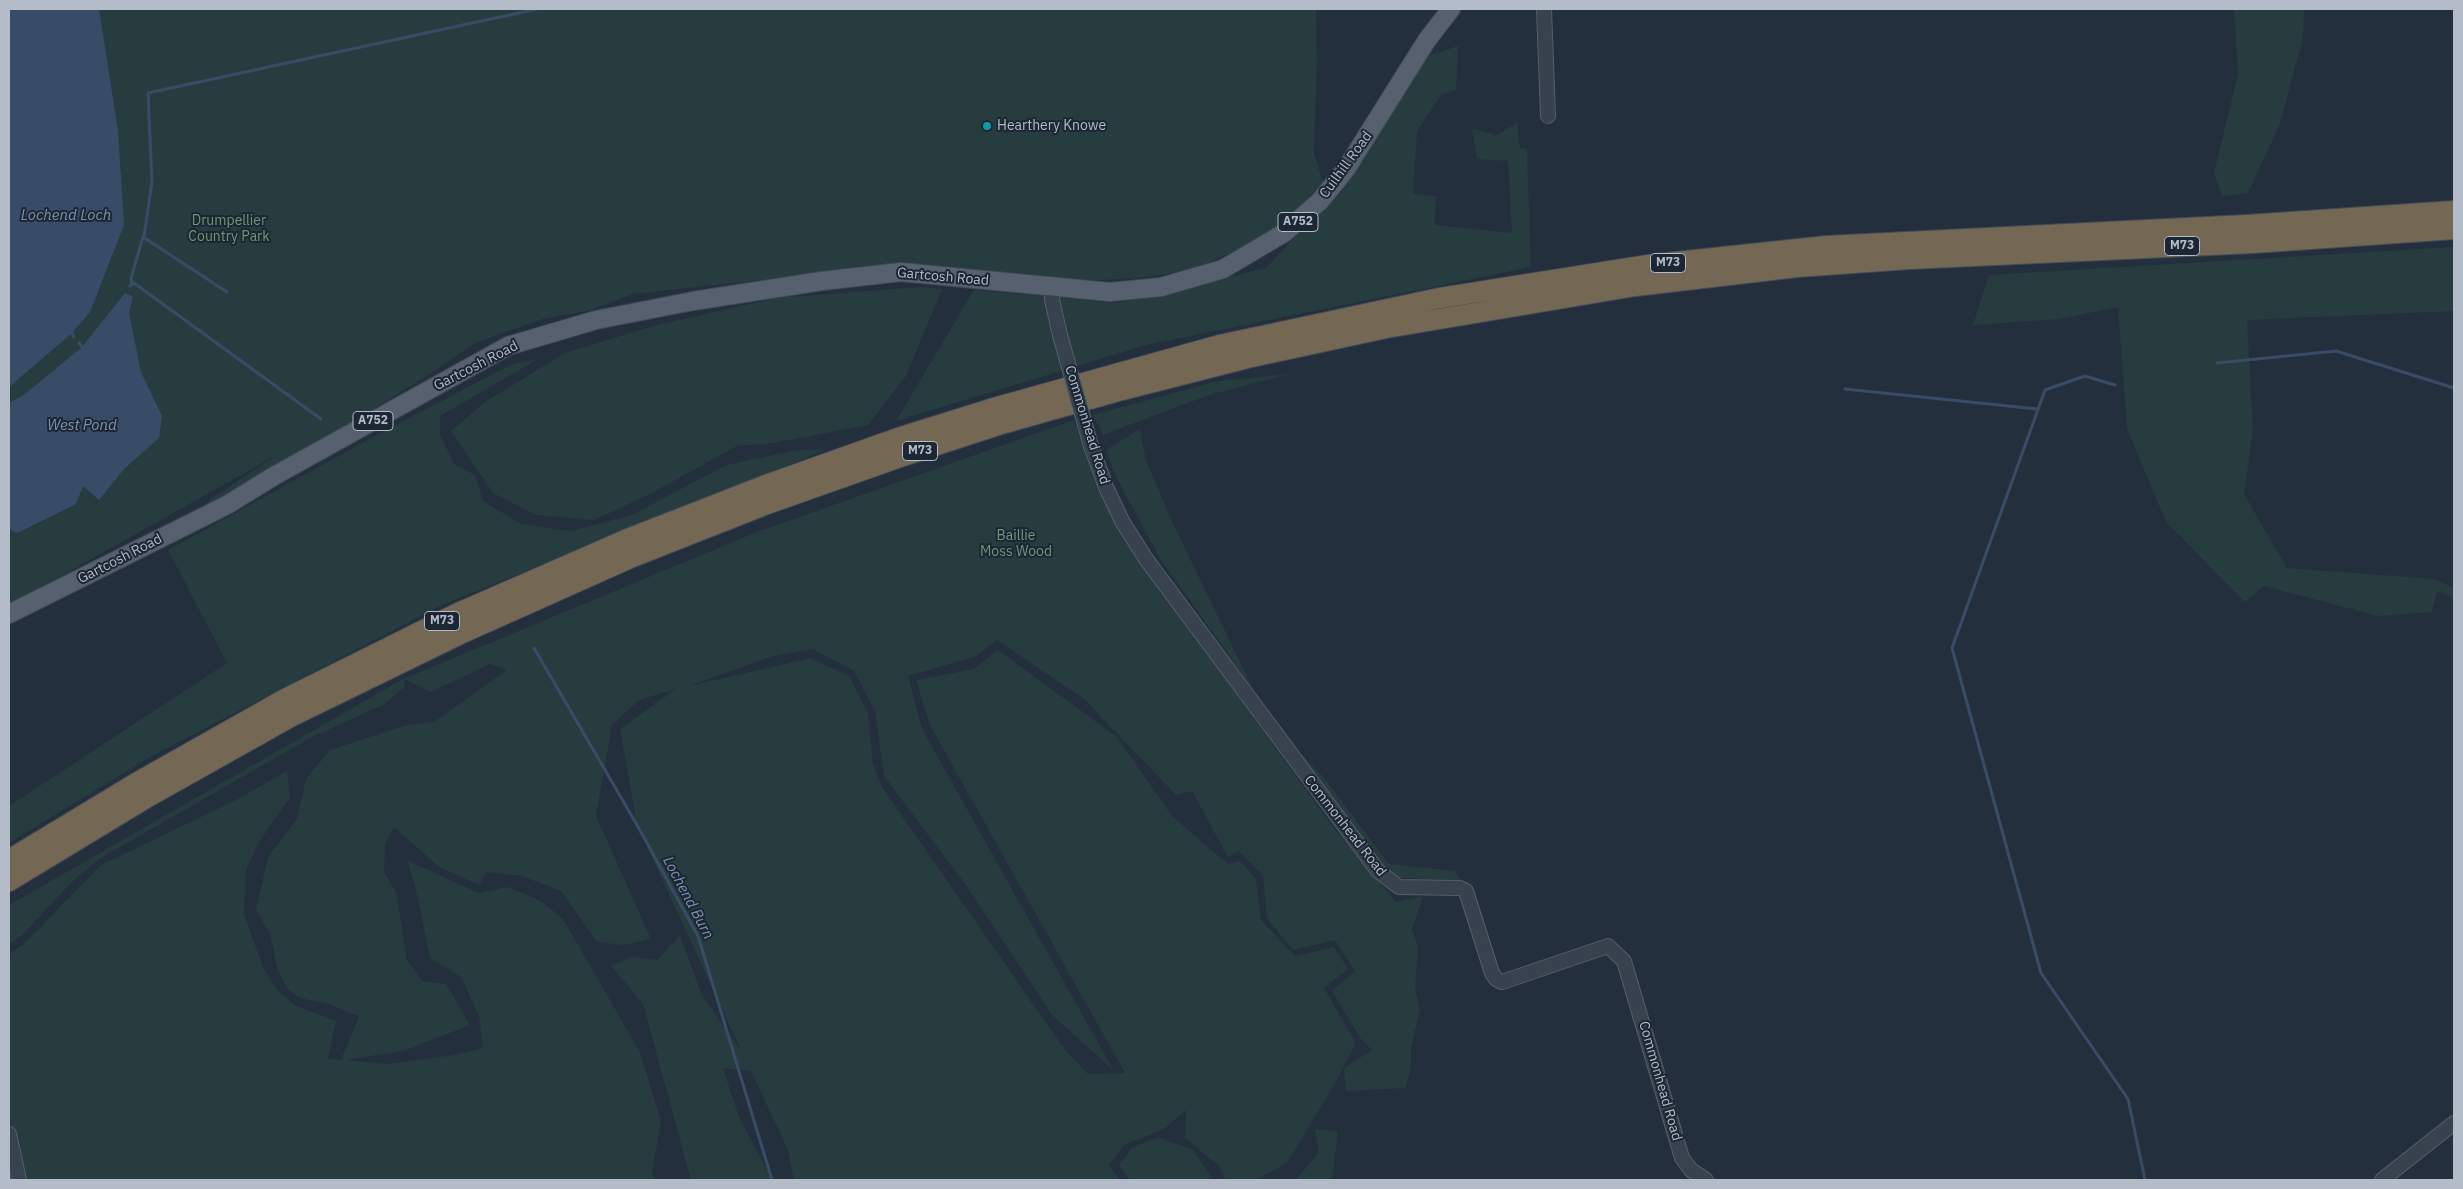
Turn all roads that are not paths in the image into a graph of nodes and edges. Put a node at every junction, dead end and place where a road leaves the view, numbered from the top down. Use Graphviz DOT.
graph roads {
  1 [pos="1450,9"];
  2 [pos="1544,9"];
  3 [pos="1548,116"];
  4 [pos="2454,210"];
  5 [pos="2454,229"];
  6 [pos="1052,288"];
  7 [pos="9,614"];
  8 [pos="9,860"];
  9 [pos="9,881"];
  10 [pos="2454,1123"];
  11 [pos="9,1134"];
  12 [pos="19,1180"];
  13 [pos="1706,1180"];
  14 [pos="2382,1180"];
  1 -- 6 [label="main road, Cuilhill Road / A752"];
  2 -- 3 [label="street"];
  4 -- 8 [label="highway, M73"];
  5 -- 9 [label="highway, M73"];
  6 -- 7 [label="main road, Gartcosh Road / A752"];
  6 -- 13 [label="street, Commonhead Road, bridge"];
  10 -- 14 [label="street"];
  11 -- 12 [label="street"];
}
